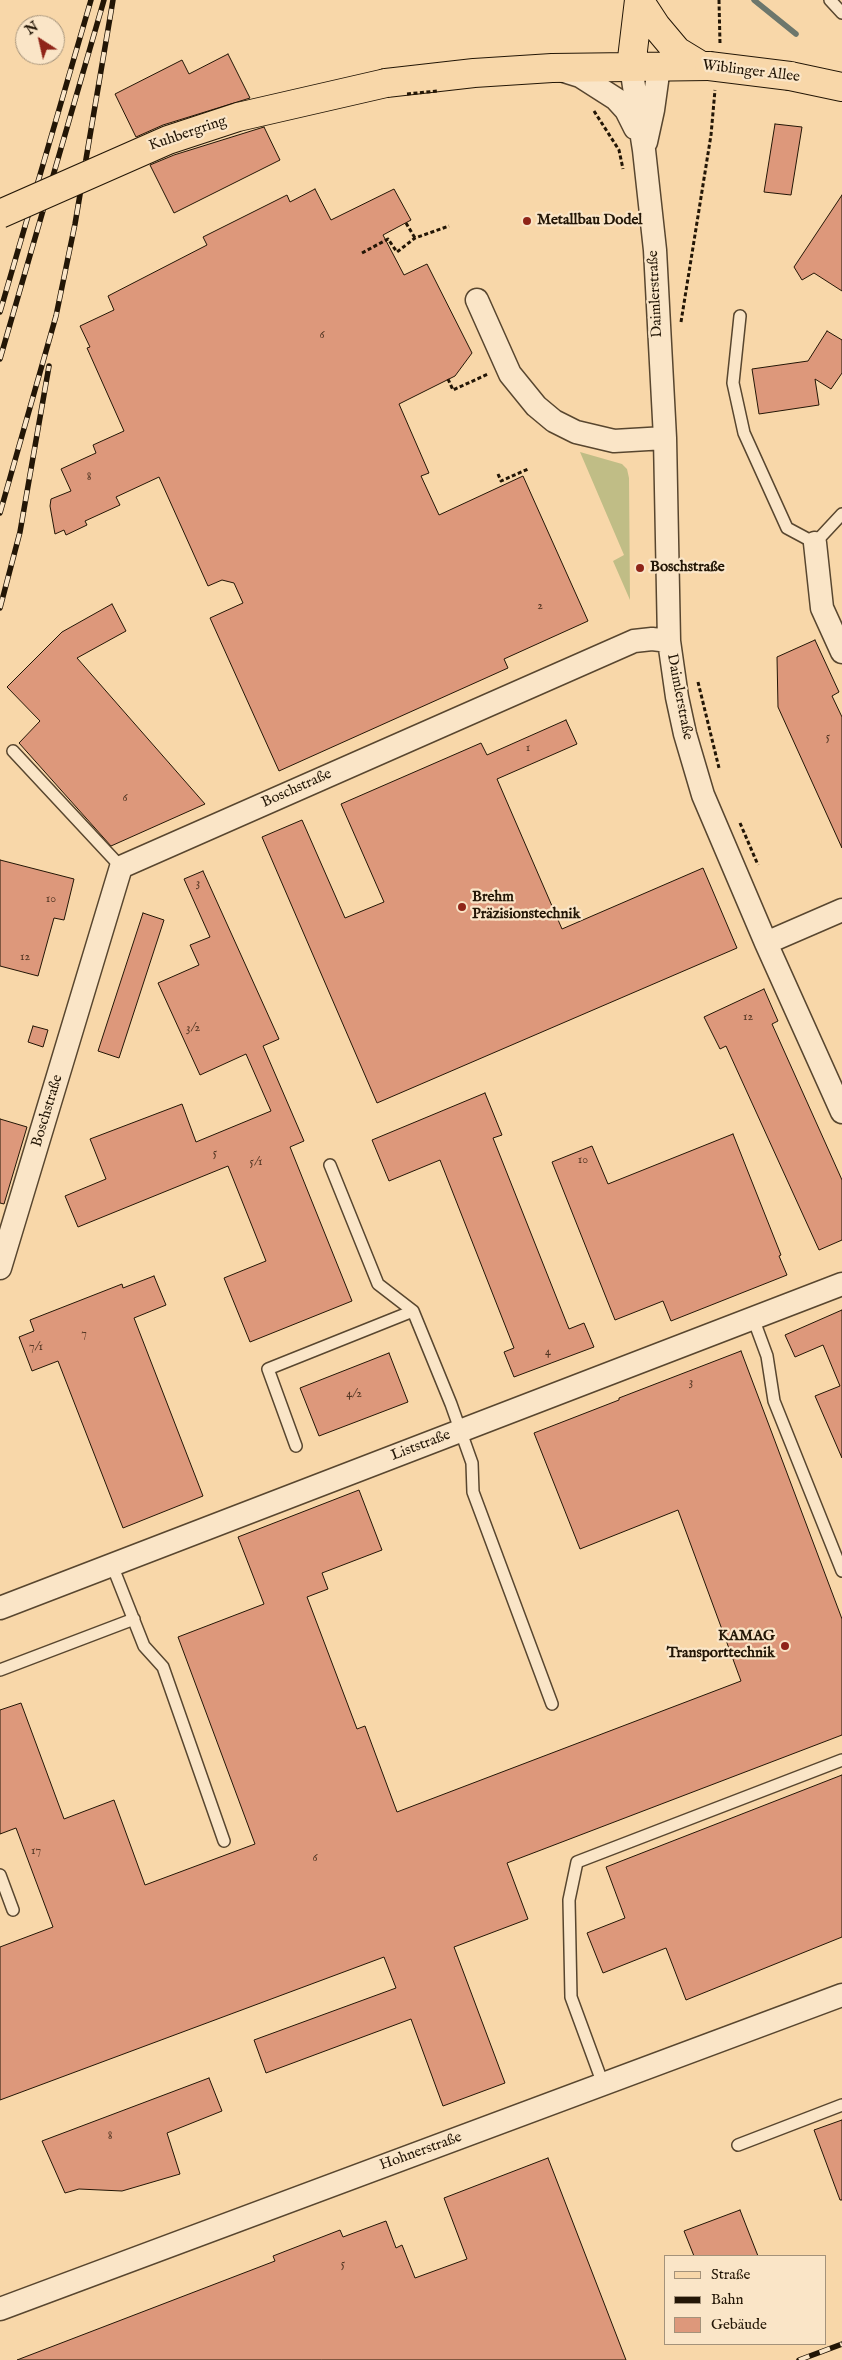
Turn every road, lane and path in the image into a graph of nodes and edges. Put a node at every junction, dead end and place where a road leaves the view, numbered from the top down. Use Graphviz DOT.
graph roads {
  1 [pos="639,0"];
  2 [pos="719,0"];
  3 [pos="830,0"];
  4 [pos="842,13"];
  5 [pos="721,34"];
  6 [pos="704,66"];
  7 [pos="631,67"];
  8 [pos="660,67"];
  9 [pos="552,68"];
  10 [pos="842,87"];
  11 [pos="438,91"];
  12 [pos="447,91"];
  13 [pos="591,106"];
  14 [pos="711,135"];
  15 [pos="644,150"];
  16 [pos="625,179"];
  17 [pos="0,214"];
  18 [pos="406,223"];
  19 [pos="449,226"];
  20 [pos="415,238"];
  21 [pos="362,253"];
  22 [pos="477,300"];
  23 [pos="740,316"];
  24 [pos="680,330"];
  25 [pos="505,366"];
  26 [pos="448,379"];
  27 [pos="665,438"];
  28 [pos="528,469"];
  29 [pos="498,474"];
  30 [pos="842,514"];
  31 [pos="815,543"];
  32 [pos="669,641"];
  33 [pos="842,652"];
  34 [pos="696,676"];
  35 [pos="13,752"];
  36 [pos="720,770"];
  37 [pos="736,815"];
  38 [pos="121,866"];
  39 [pos="761,874"];
  40 [pos="842,910"];
  41 [pos="766,943"];
  42 [pos="842,1112"];
  43 [pos="330,1165"];
  44 [pos="0,1268"];
  45 [pos="842,1284"];
  46 [pos="413,1311"];
  47 [pos="753,1318"];
  48 [pos="460,1431"];
  49 [pos="296,1446"];
  50 [pos="112,1565"];
  51 [pos="842,1571"];
  52 [pos="0,1608"];
  53 [pos="134,1619"];
  54 [pos="0,1670"];
  55 [pos="552,1704"];
  56 [pos="842,1760"];
  57 [pos="224,1841"];
  58 [pos="0,1875"];
  59 [pos="13,1910"];
  60 [pos="842,1995"];
  61 [pos="603,2084"];
  62 [pos="842,2105"];
  63 [pos="738,2145"];
  64 [pos="0,2309"];
  1 -- 6 [label="main road"];
  1 -- 7 [label="main road"];
  1 -- 8 [label="main road"];
  2 -- 5 [label="path"];
  3 -- 4 [label="lane"];
  6 -- 8 [label="main road, Wiblinger Allee"];
  6 -- 10 [label="main road, Wiblinger Allee, bridge"];
  7 -- 8 [label="main road, Wiblinger Allee"];
  7 -- 9 [label="main road, Wiblinger Allee"];
  7 -- 15 [label="street, Daimlerstraße"];
  8 -- 15 [label="street, Daimlerstraße"];
  9 -- 15 [label="street, Daimlerstraße"];
  9 -- 17 [label="main road, Kuhbergring, bridge"];
  11 -- 12 [label="path"];
  13 -- 16 [label="path"];
  14 -- 24 [label="path"];
  15 -- 27 [label="street, Daimlerstraße"];
  18 -- 20 [label="path"];
  19 -- 20 [label="path"];
  20 -- 21 [label="path"];
  22 -- 25 [label="street"];
  23 -- 31 [label="lane"];
  25 -- 26 [label="path"];
  25 -- 27 [label="street"];
  27 -- 32 [label="street, Daimlerstraße"];
  28 -- 29 [label="path"];
  30 -- 31 [label="lane"];
  31 -- 33 [label="street"];
  32 -- 38 [label="street, Boschstraße"];
  32 -- 41 [label="street, Daimlerstraße"];
  34 -- 36 [label="path"];
  35 -- 38 [label="lane"];
  37 -- 39 [label="path"];
  38 -- 44 [label="street, Boschstraße"];
  40 -- 41 [label="street"];
  41 -- 42 [label="street, Daimlerstraße"];
  43 -- 46 [label="lane"];
  45 -- 47 [label="street, Liststraße"];
  46 -- 48 [label="lane"];
  46 -- 49 [label="lane"];
  47 -- 48 [label="street, Liststraße"];
  47 -- 51 [label="lane"];
  48 -- 50 [label="street, Liststraße"];
  48 -- 55 [label="lane"];
  50 -- 52 [label="street, Liststraße"];
  50 -- 53 [label="lane"];
  53 -- 54 [label="lane"];
  53 -- 57 [label="lane"];
  56 -- 61 [label="lane"];
  58 -- 59 [label="lane"];
  60 -- 61 [label="street, Hohnerstraße"];
  61 -- 64 [label="street, Hohnerstraße"];
  62 -- 63 [label="lane"];
}
